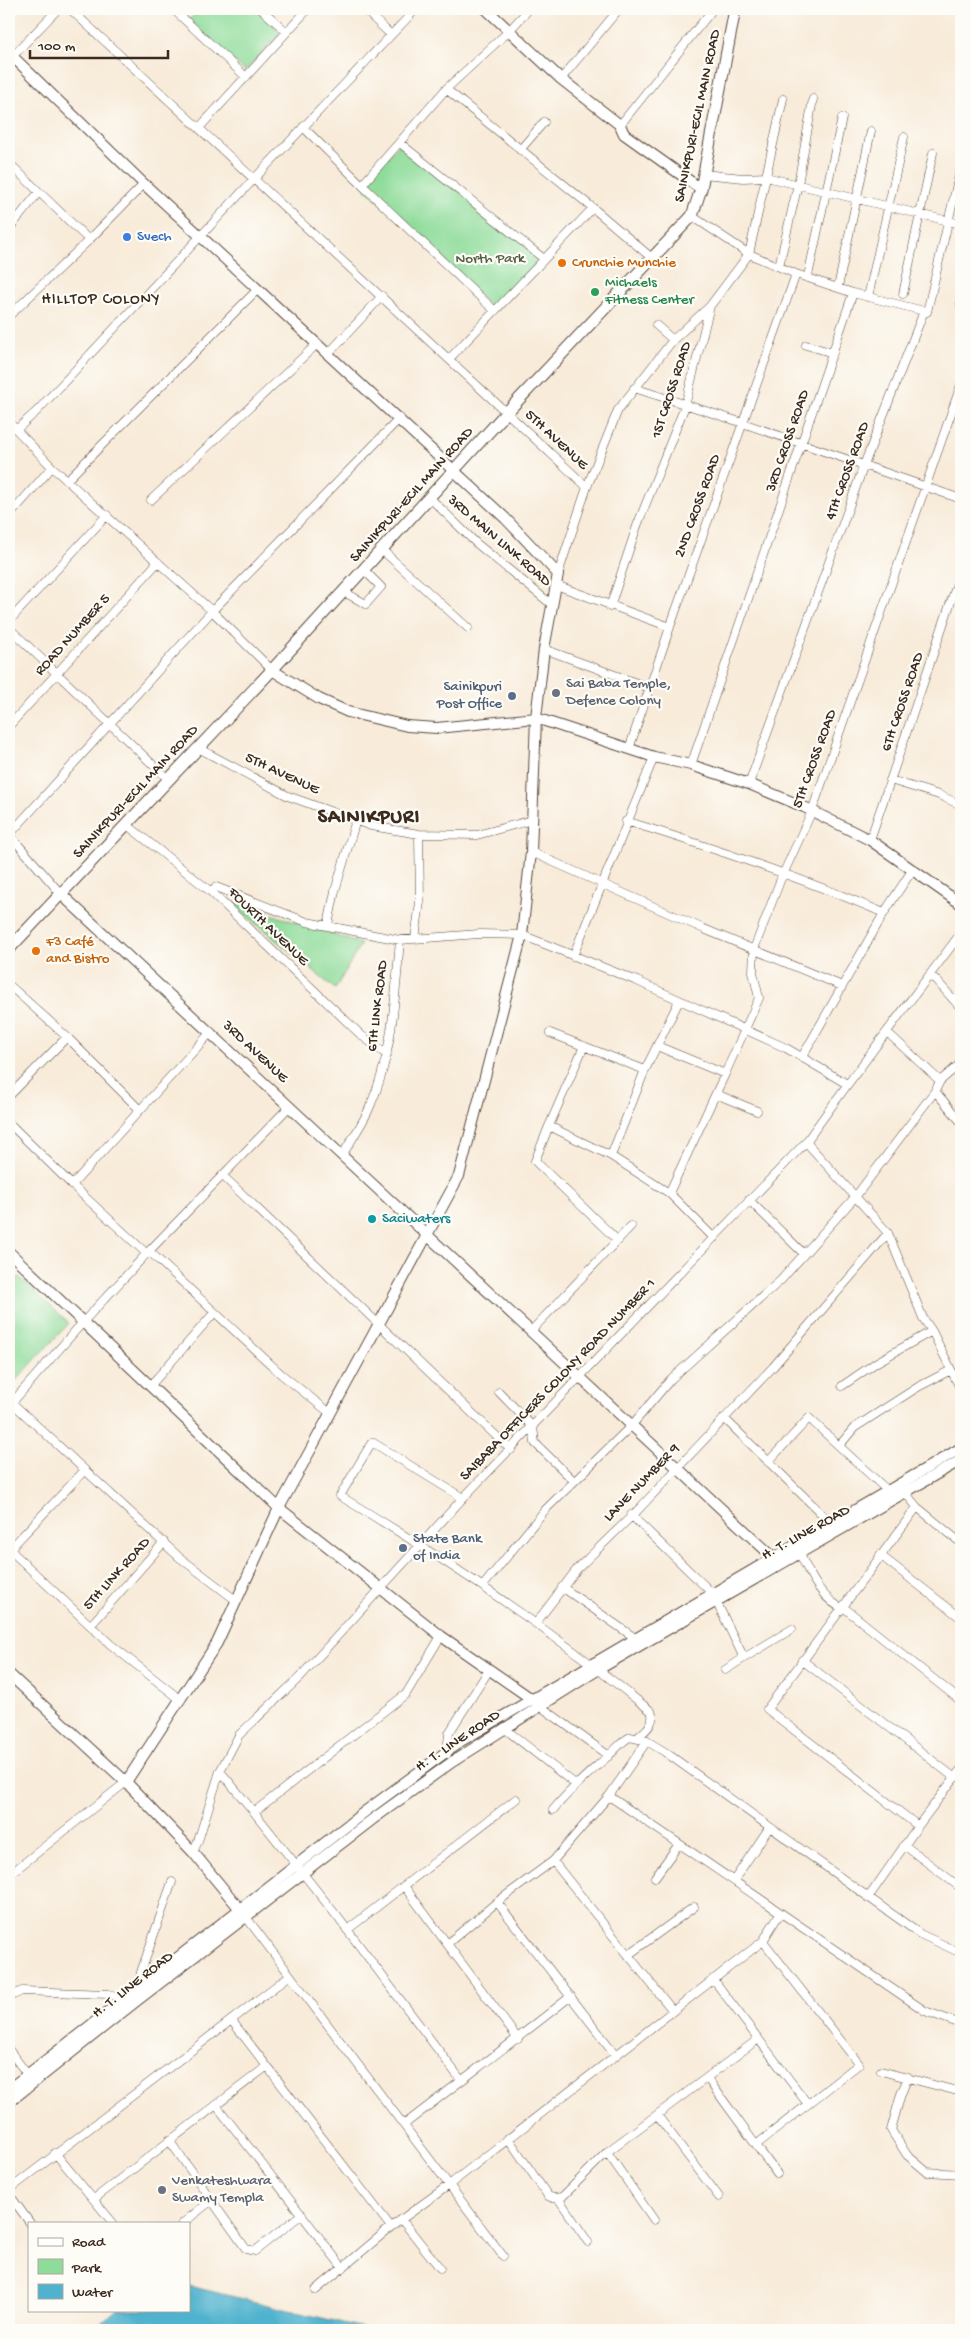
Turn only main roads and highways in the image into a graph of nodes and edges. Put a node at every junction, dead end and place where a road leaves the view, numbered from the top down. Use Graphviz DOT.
graph roads {
  1 [pos="735,9"];
  2 [pos="9,950"];
  1 -- 2 [label="main road, SAINIKPURI-ECIL MAIN ROAD"];
}
